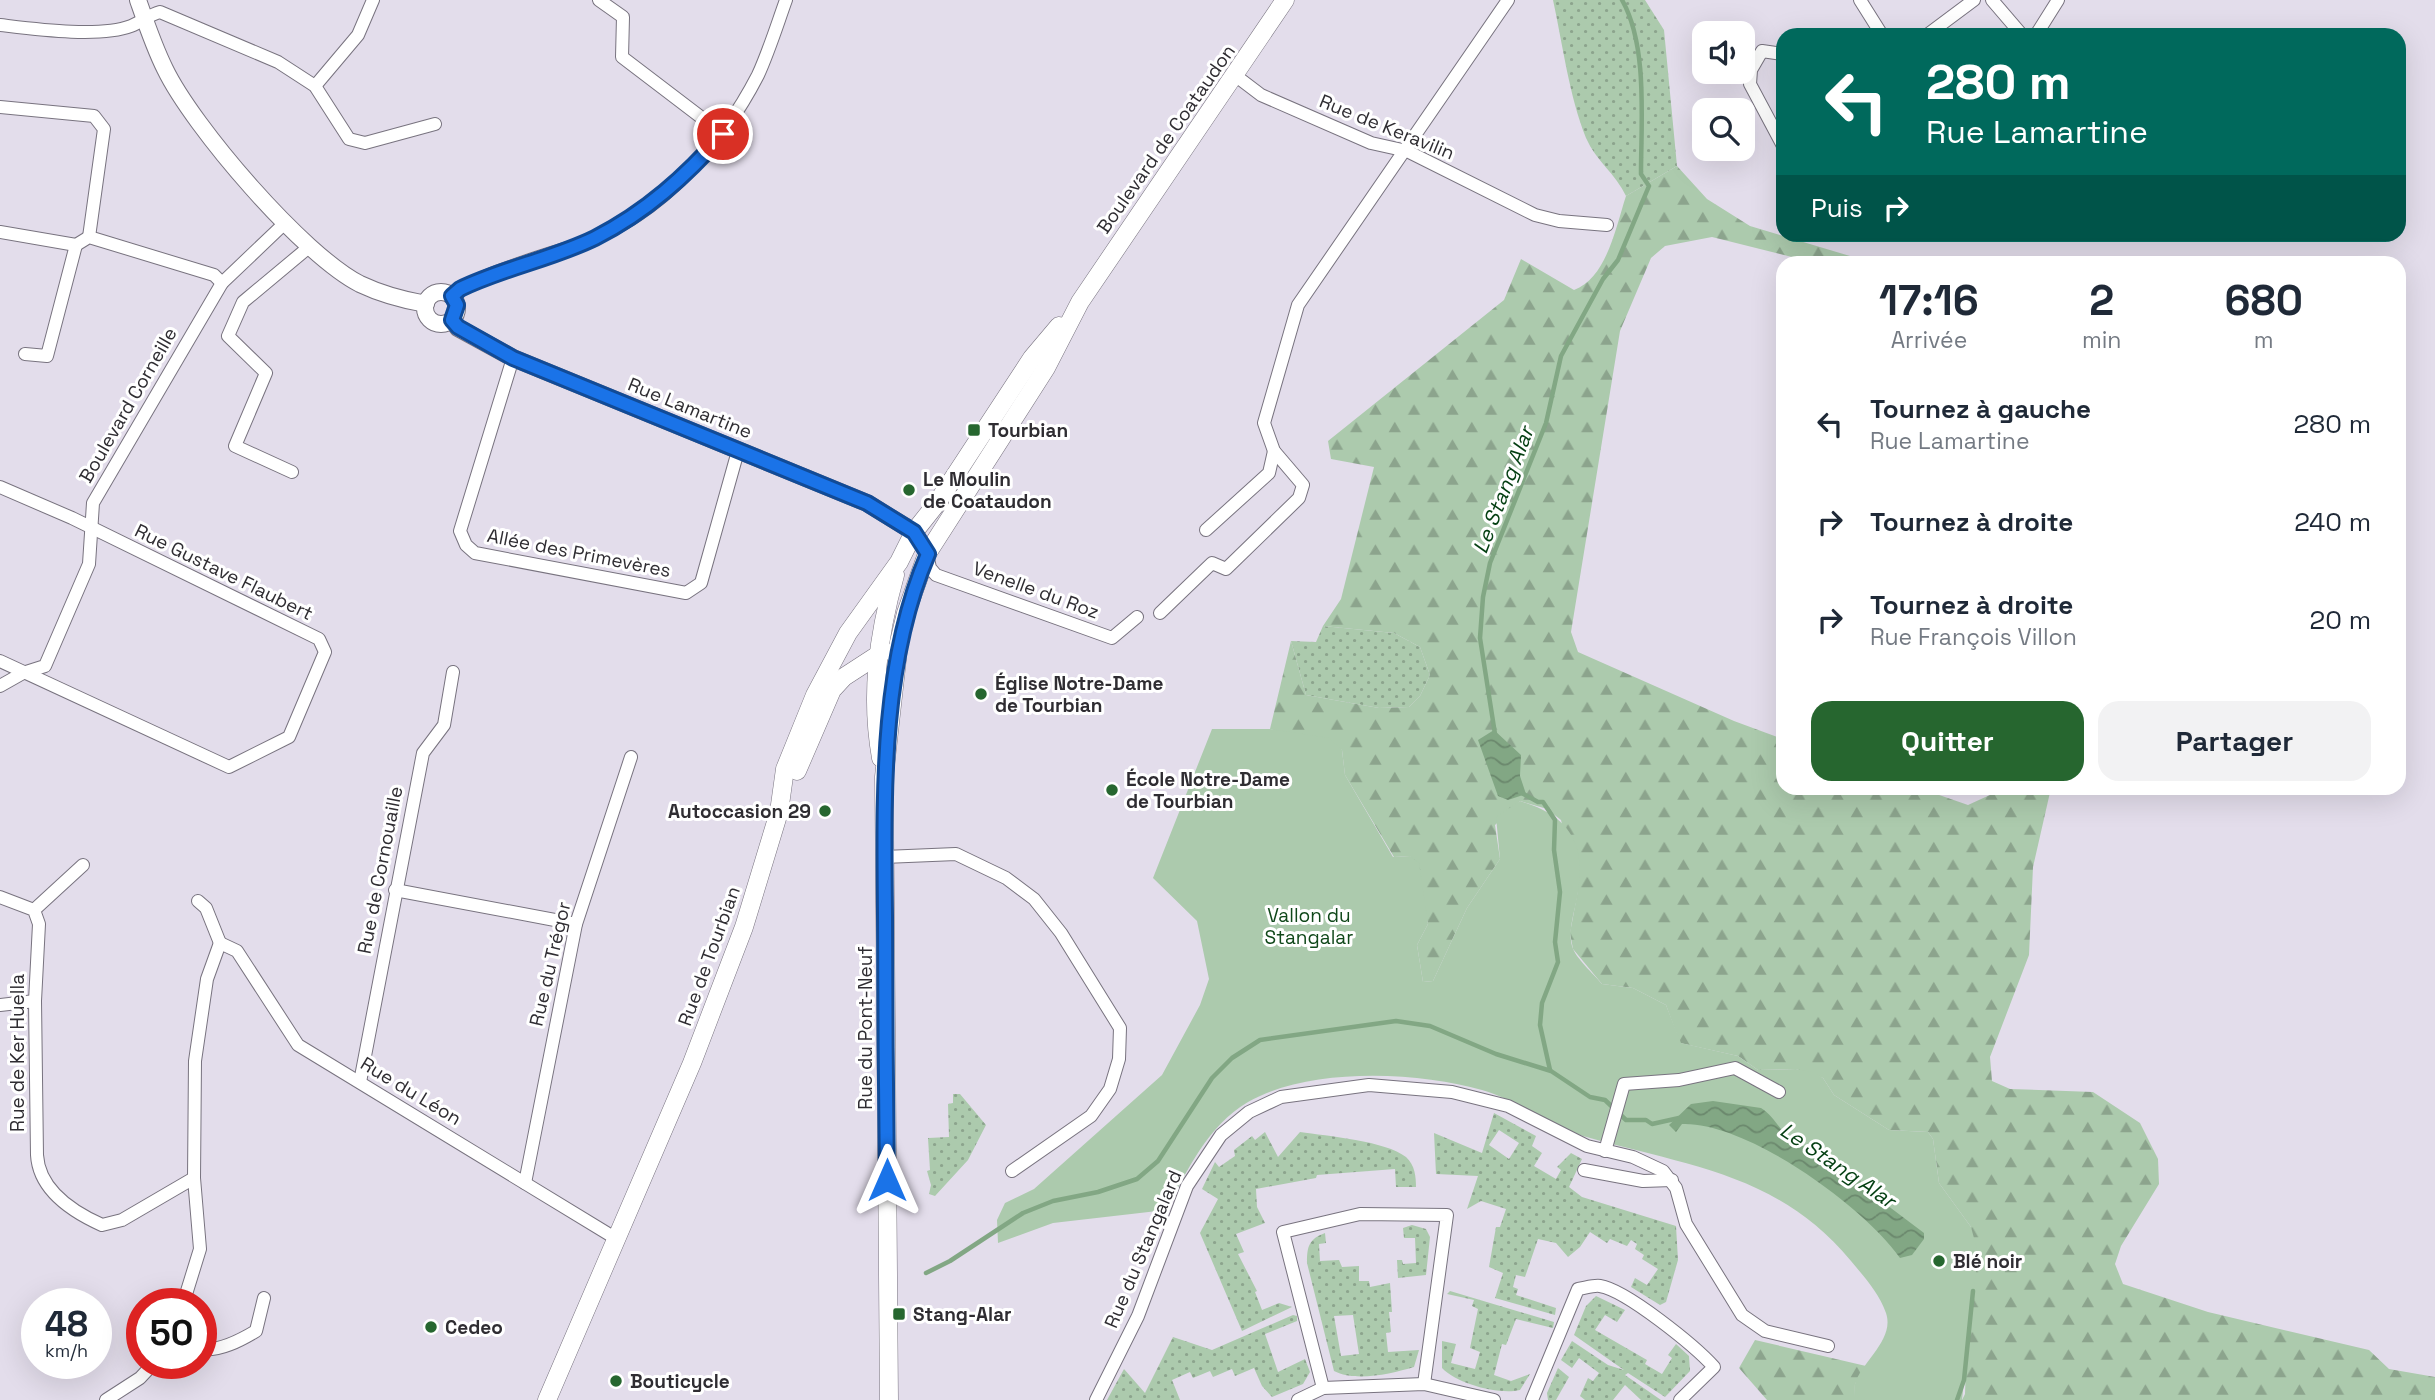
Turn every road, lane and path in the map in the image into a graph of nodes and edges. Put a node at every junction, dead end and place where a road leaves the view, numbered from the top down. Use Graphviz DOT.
graph roads {
  1 [pos="138,0"];
  2 [pos="373,0"];
  3 [pos="599,0"];
  4 [pos="786,0"];
  5 [pos="1285,0"];
  6 [pos="1508,0"];
  7 [pos="1860,0"];
  8 [pos="1973,0"];
  9 [pos="1992,0"];
  10 [pos="2058,0"];
  11 [pos="144,17"];
  12 [pos="0,25"];
  13 [pos="1878,28"];
  14 [pos="1936,28"];
  15 [pos="2016,28"];
  16 [pos="2040,28"];
  17 [pos="1776,53"];
  18 [pos="1236,76"];
  19 [pos="315,86"];
  20 [pos="0,107"];
  21 [pos="435,124"];
  22 [pos="1776,133"];
  23 [pos="723,134"];
  24 [pos="1407,151"];
  25 [pos="286,222"];
  26 [pos="1607,225"];
  27 [pos="0,232"];
  28 [pos="89,237"];
  29 [pos="76,245"];
  30 [pos="309,247"];
  31 [pos="222,283"];
  32 [pos="452,296"];
  33 [pos="1080,302"];
  34 [pos="426,304"];
  35 [pos="452,320"];
  36 [pos="25,354"];
  37 [pos="513,358"];
  38 [pos="1274,450"];
  39 [pos="738,451"];
  40 [pos="292,472"];
  41 [pos="0,487"];
  42 [pos="92,529"];
  43 [pos="1206,530"];
  44 [pos="914,532"];
  45 [pos="928,554"];
  46 [pos="900,562"];
  47 [pos="1160,613"];
  48 [pos="1137,617"];
  49 [pos="899,642"];
  50 [pos="877,655"];
  51 [pos="0,661"];
  52 [pos="453,672"];
  53 [pos="23,673"];
  54 [pos="844,677"];
  55 [pos="0,686"];
  56 [pos="876,693"];
  57 [pos="631,757"];
  58 [pos="884,777"];
  59 [pos="779,812"];
  60 [pos="884,857"];
  61 [pos="83,865"];
  62 [pos="396,890"];
  63 [pos="0,897"];
  64 [pos="198,901"];
  65 [pos="34,909"];
  66 [pos="576,924"];
  67 [pos="220,943"];
  68 [pos="34,1001"];
  69 [pos="0,1005"];
  70 [pos="360,1082"];
  71 [pos="1779,1092"];
  72 [pos="1605,1151"];
  73 [pos="1584,1170"];
  74 [pos="1012,1171"];
  75 [pos="194,1178"];
  76 [pos="1672,1180"];
  77 [pos="524,1183"];
  78 [pos="615,1238"];
  79 [pos="188,1288"];
  80 [pos="264,1298"];
  81 [pos="1828,1346"];
  82 [pos="217,1348"];
  83 [pos="138,1379"];
  84 [pos="1424,1384"];
  85 [pos="1323,1388"];
  86 [pos="106,1400"];
  87 [pos="547,1400"];
  88 [pos="889,1400"];
  89 [pos="1096,1400"];
  90 [pos="1298,1400"];
  91 [pos="1494,1400"];
  92 [pos="1532,1400"];
  93 [pos="1680,1400"];
  1 -- 11 [label="street"];
  2 -- 19 [label="street"];
  3 -- 23 [label="street"];
  4 -- 23 [label="street"];
  5 -- 18 [label="main road, Boulevard de Coataudon"];
  6 -- 24 [label="street"];
  7 -- 13 [label="street"];
  8 -- 14 [label="street"];
  9 -- 15 [label="street"];
  10 -- 16 [label="street"];
  11 -- 12 [label="street"];
  11 -- 19 [label="street"];
  11 -- 25 [label="street"];
  17 -- 22 [label="street"];
  18 -- 24 [label="street, Rue de Keravilin"];
  18 -- 33 [label="main road, Boulevard de Coataudon"];
  19 -- 21 [label="street"];
  20 -- 28 [label="street"];
  23 -- 32 [label="street"];
  24 -- 26 [label="street, Rue de Keravilin"];
  24 -- 38 [label="street"];
  25 -- 30 [label="street"];
  25 -- 31 [label="street, Boulevard Corneille"];
  27 -- 29 [label="street"];
  28 -- 29 [label="street"];
  28 -- 31 [label="street"];
  29 -- 36 [label="street"];
  30 -- 34 [label="street"];
  30 -- 40 [label="street"];
  31 -- 42 [label="street, Boulevard Corneille"];
  32 -- 34 [label="street"];
  32 -- 35 [label="street"];
  33 -- 44 [label="main road, Boulevard de Coataudon"];
  33 -- 45 [label="main road, Boulevard de Coataudon"];
  34 -- 35 [label="street"];
  35 -- 37 [label="street, Rue Lamartine"];
  37 -- 39 [label="street, Rue Lamartine"];
  37 -- 39 [label="street, Allée des Primevères"];
  38 -- 43 [label="street"];
  38 -- 47 [label="street"];
  39 -- 44 [label="street, Rue Lamartine"];
  41 -- 42 [label="street"];
  42 -- 53 [label="street, Boulevard Corneille"];
  42 -- 53 [label="street, Rue Gustave Flaubert"];
  44 -- 45 [label="main road"];
  44 -- 46 [label="main road, Rue de Tourbian"];
  45 -- 48 [label="street, Venelle du Roz"];
  45 -- 49 [label="main road, Rue du Pont-Neuf"];
  46 -- 50 [label="main road, Rue du Pont-Neuf"];
  46 -- 59 [label="main road, Rue de Tourbian"];
  49 -- 50 [label="main road"];
  49 -- 58 [label="main road, Rue du Pont-Neuf"];
  50 -- 54 [label="main road"];
  50 -- 56 [label="main road, Rue du Pont-Neuf"];
  51 -- 53 [label="street"];
  52 -- 62 [label="street, Rue de Cornouaille"];
  53 -- 55 [label="street, Boulevard Corneille"];
  54 -- 56 [label="main road"];
  54 -- 59 [label="main road"];
  56 -- 58 [label="main road, Rue du Pont-Neuf"];
  57 -- 66 [label="street, Rue du Trégor"];
  58 -- 60 [label="main road, Rue du Pont-Neuf"];
  59 -- 78 [label="main road, Rue de Tourbian"];
  60 -- 74 [label="street"];
  60 -- 88 [label="main road, Rue du Pont-Neuf"];
  61 -- 65 [label="street"];
  62 -- 66 [label="street"];
  62 -- 70 [label="street, Rue de Cornouaille"];
  63 -- 65 [label="street"];
  64 -- 67 [label="street"];
  65 -- 68 [label="street, Rue de Ker Huella"];
  66 -- 77 [label="street, Rue du Trégor"];
  67 -- 70 [label="street, Rue du Léon"];
  67 -- 75 [label="street"];
  68 -- 69 [label="street"];
  68 -- 75 [label="street, Rue de Ker Huella"];
  70 -- 77 [label="street, Rue du Léon"];
  71 -- 72 [label="street"];
  72 -- 76 [label="street, Rue du Stangalard"];
  72 -- 89 [label="street, Rue du Stangalard"];
  73 -- 76 [label="street"];
  75 -- 79 [label="street"];
  76 -- 81 [label="street"];
  77 -- 78 [label="street, Rue du Léon"];
  78 -- 87 [label="main road, Rue de Tourbian"];
  80 -- 82 [label="street"];
  83 -- 86 [label="street"];
  84 -- 85 [label="street"];
  84 -- 85 [label="street"];
  84 -- 91 [label="street"];
  85 -- 90 [label="street"];
  92 -- 93 [label="street"];
}
